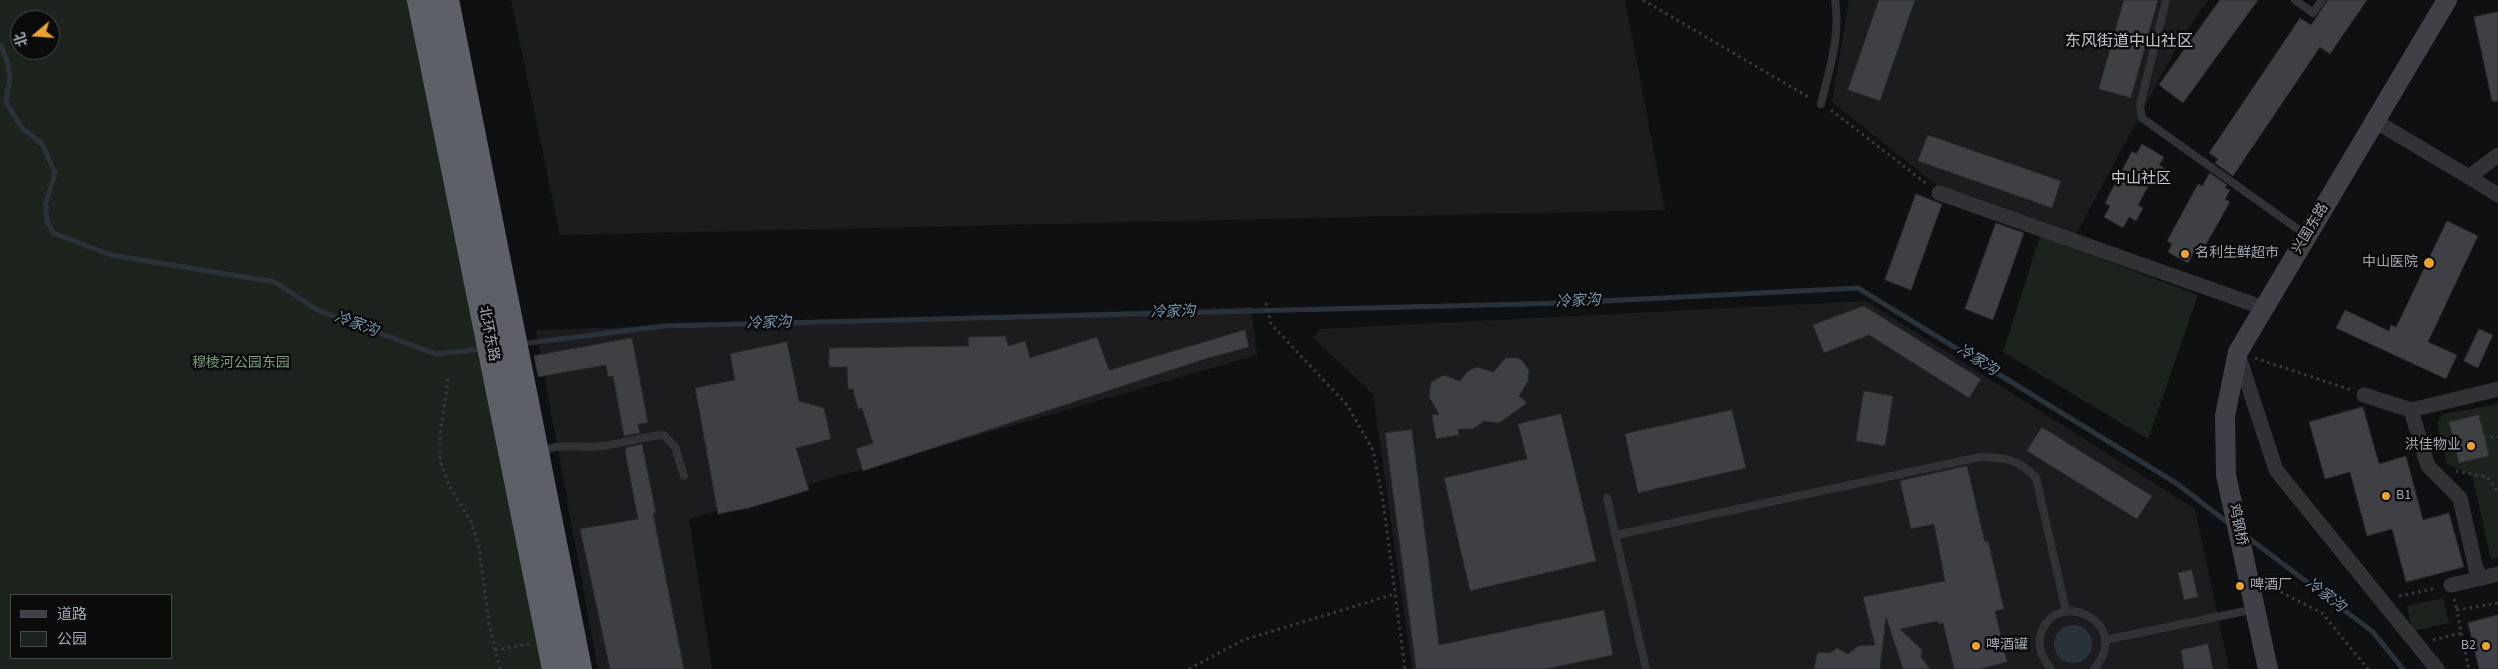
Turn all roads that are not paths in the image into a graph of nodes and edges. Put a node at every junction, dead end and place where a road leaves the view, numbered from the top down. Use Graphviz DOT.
graph roads {
  1 [pos="420,0"];
  2 [pos="446,0"];
  3 [pos="1835,0"];
  4 [pos="2166,0"];
  5 [pos="2295,0"];
  6 [pos="2322,0"];
  7 [pos="2447,0"];
  8 [pos="1821,104"];
  9 [pos="2375,121"];
  10 [pos="2498,155"];
  11 [pos="2469,178"];
  12 [pos="1939,193"];
  13 [pos="2498,194"];
  14 [pos="2307,236"];
  15 [pos="2264,308"];
  16 [pos="2238,352"];
  17 [pos="2498,389"];
  18 [pos="2364,395"];
  19 [pos="2411,410"];
  20 [pos="537,455"];
  21 [pos="2226,475"];
  22 [pos="684,476"];
  23 [pos="1608,498"];
  24 [pos="1616,535"];
  25 [pos="2498,574"];
  26 [pos="2482,578"];
  27 [pos="2451,585"];
  28 [pos="2255,609"];
  29 [pos="2066,611"];
  30 [pos="2105,640"];
  31 [pos="555,669"];
  32 [pos="579,669"];
  33 [pos="1646,669"];
  34 [pos="2051,669"];
  35 [pos="2094,669"];
  36 [pos="2268,669"];
  37 [pos="2437,669"];
  1 -- 31 [label="highway, 北环东路"];
  2 -- 20 [label="highway, 北环东路"];
  3 -- 8 [label="lane"];
  4 -- 14 [label="lane"];
  5 -- 6 [label="lane"];
  7 -- 9 [label="street, 兴国东路"];
  9 -- 11 [label="street"];
  9 -- 14 [label="street, 兴国东路"];
  10 -- 11 [label="street"];
  11 -- 13 [label="street"];
  12 -- 15 [label="street"];
  14 -- 15 [label="street, 兴国东路"];
  15 -- 16 [label="street, 兴国东路"];
  16 -- 21 [label="street, 兴国东路"];
  16 -- 37 [label="street"];
  17 -- 19 [label="street"];
  18 -- 19 [label="street"];
  19 -- 26 [label="street"];
  20 -- 22 [label="lane"];
  20 -- 32 [label="highway, 北环东路"];
  21 -- 28 [label="street, 鸡钢桥"];
  23 -- 24 [label="lane"];
  24 -- 29 [label="lane"];
  24 -- 33 [label="lane"];
  25 -- 26 [label="street"];
  26 -- 27 [label="street"];
  28 -- 30 [label="lane"];
  28 -- 36 [label="street"];
  29 -- 30 [label="lane"];
  29 -- 34 [label="lane"];
  30 -- 35 [label="lane"];
}
